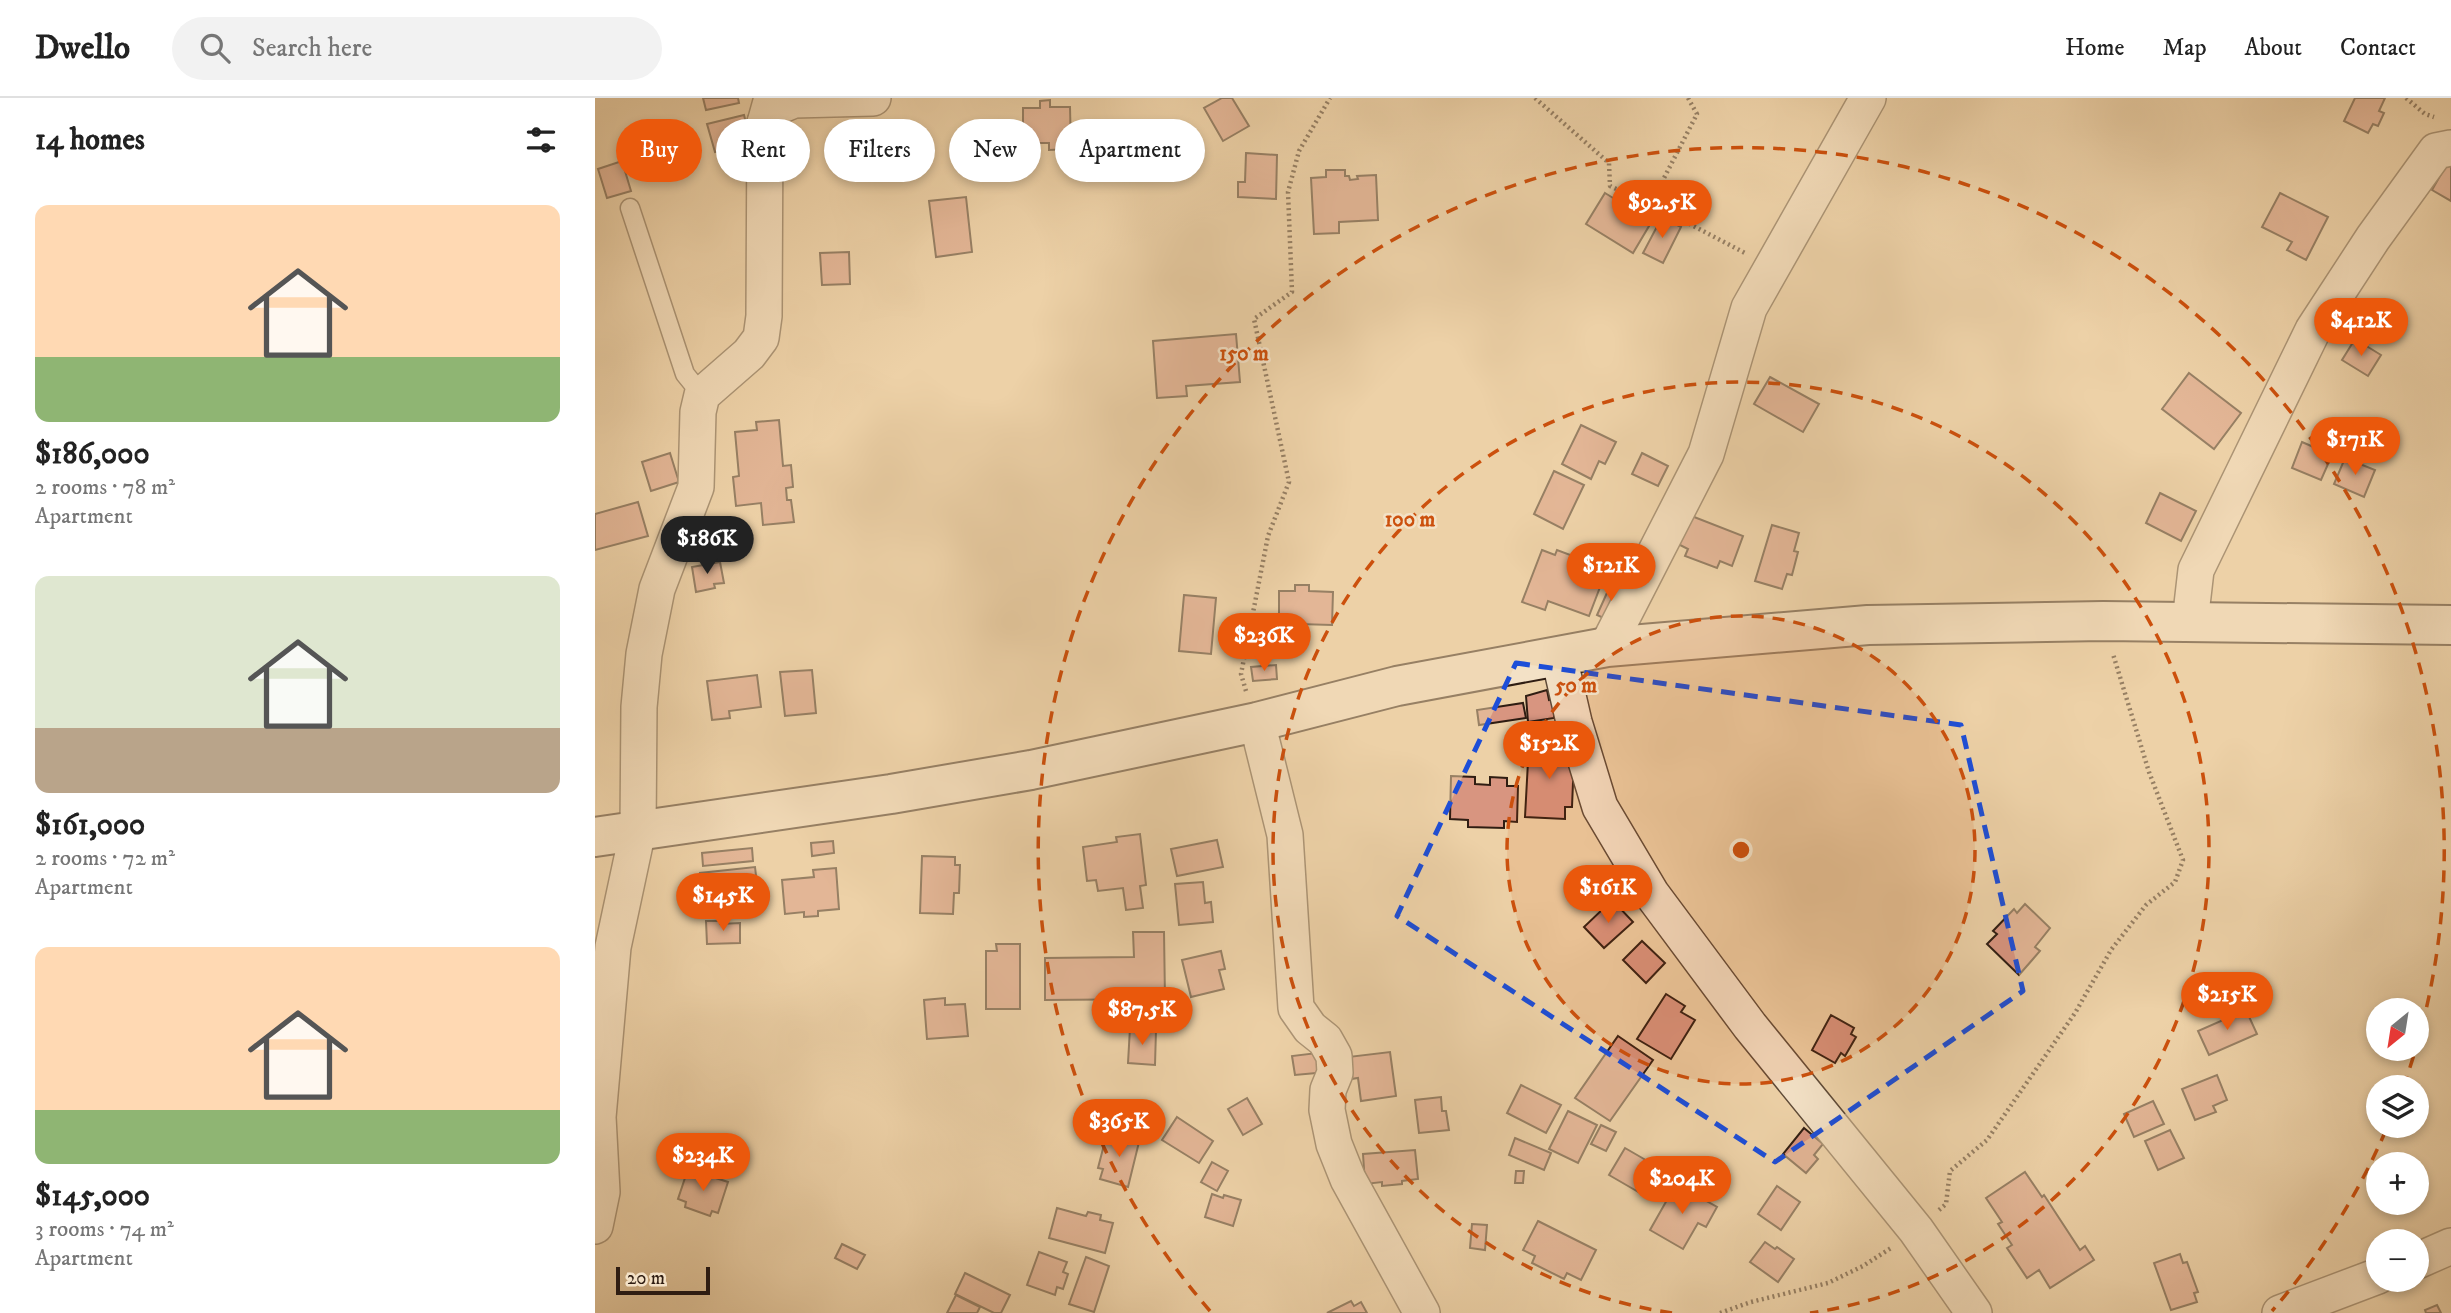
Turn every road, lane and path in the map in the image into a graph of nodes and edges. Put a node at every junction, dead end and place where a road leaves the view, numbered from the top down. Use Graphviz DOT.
graph roads {
  1 [pos="873,98"];
  2 [pos="1330,98"];
  3 [pos="1535,98"];
  4 [pos="1688,98"];
  5 [pos="1868,98"];
  6 [pos="2406,98"];
  7 [pos="768,110"];
  8 [pos="2445,133"];
  9 [pos="630,208"];
  10 [pos="1680,219"];
  11 [pos="1772,265"];
  12 [pos="702,395"];
  13 [pos="2103,621"];
  14 [pos="2190,622"];
  15 [pos="2451,625"];
  16 [pos="1607,647"];
  17 [pos="1559,657"];
  18 [pos="1257,722"];
  19 [pos="638,830"];
  20 [pos="595,837"];
  21 [pos="595,1226"];
  22 [pos="1916,1230"];
  23 [pos="2451,1246"];
  24 [pos="2429,1256"];
  25 [pos="2366,1280"];
  26 [pos="1422,1313"];
  27 [pos="1720,1313"];
  28 [pos="1974,1313"];
  29 [pos="2280,1313"];
  1 -- 7 [label="street"];
  2 -- 18 [label="path"];
  3 -- 10 [label="path"];
  4 -- 10 [label="path"];
  5 -- 11 [label="street"];
  6 -- 8 [label="path"];
  7 -- 12 [label="street"];
  8 -- 14 [label="street"];
  9 -- 12 [label="lane"];
  10 -- 11 [label="path"];
  11 -- 16 [label="street"];
  12 -- 19 [label="street"];
  13 -- 14 [label="street"];
  13 -- 16 [label="street"];
  13 -- 22 [label="path"];
  14 -- 15 [label="street"];
  16 -- 17 [label="street"];
  17 -- 18 [label="street"];
  17 -- 22 [label="street"];
  18 -- 19 [label="street"];
  18 -- 26 [label="street"];
  19 -- 20 [label="street"];
  19 -- 21 [label="street"];
  22 -- 27 [label="path"];
  22 -- 28 [label="street"];
  23 -- 24 [label="street"];
  25 -- 29 [label="street"];
}
